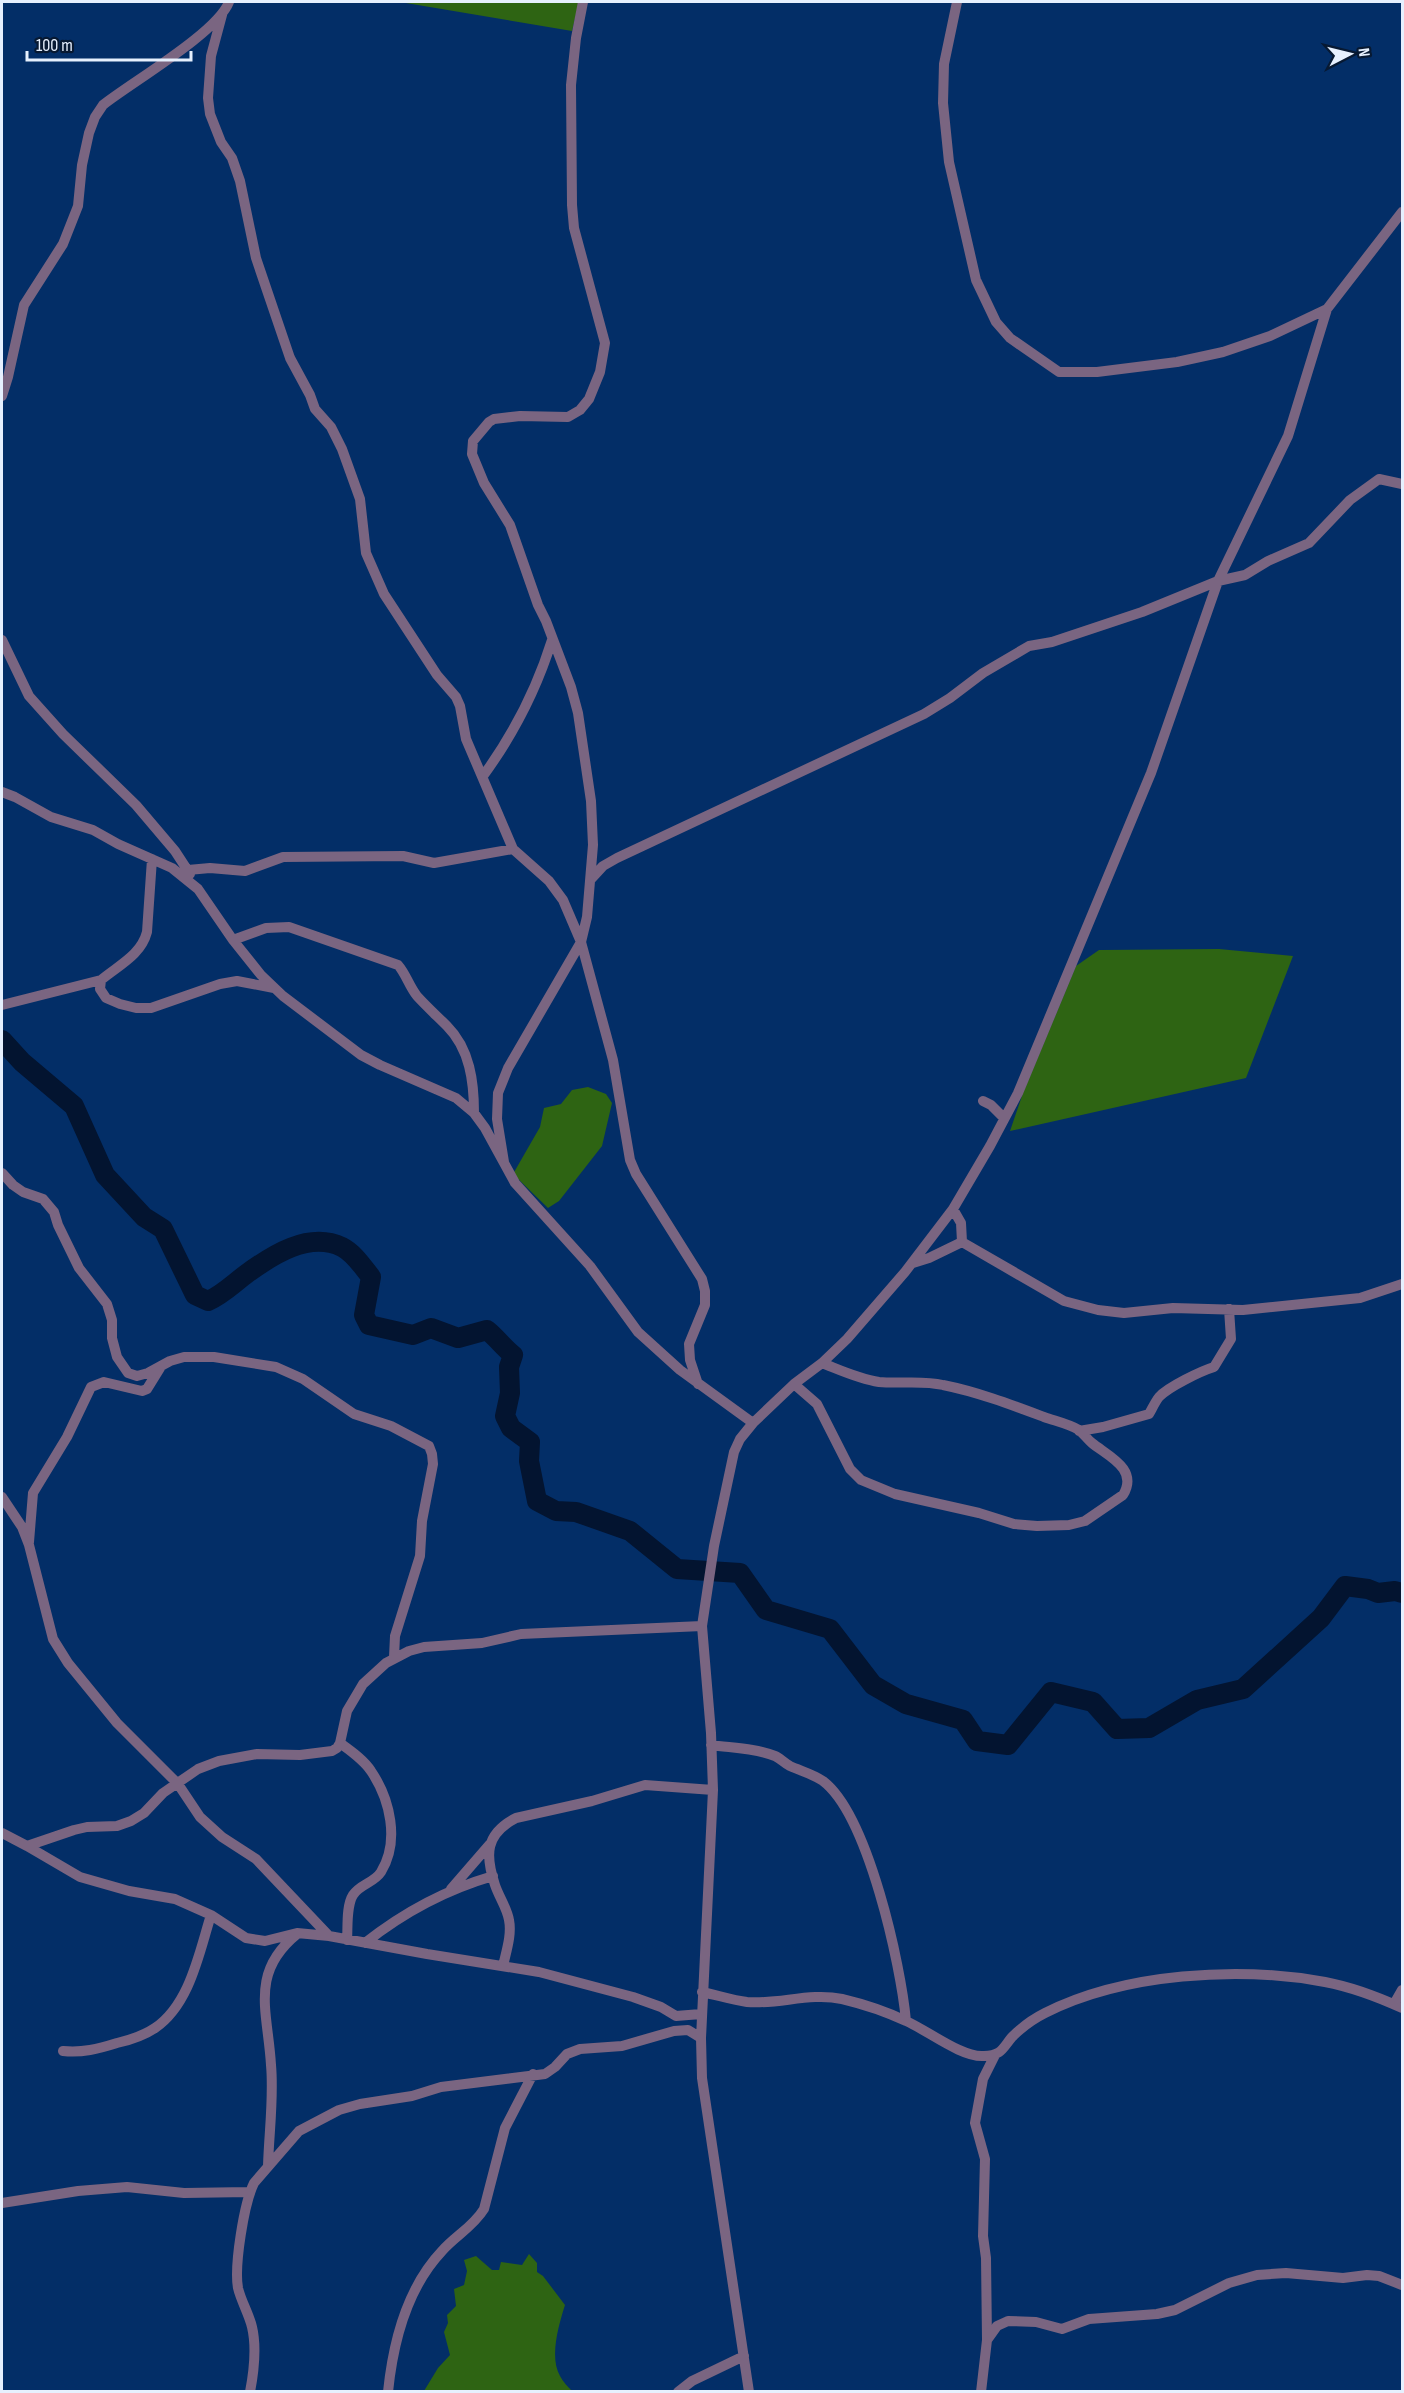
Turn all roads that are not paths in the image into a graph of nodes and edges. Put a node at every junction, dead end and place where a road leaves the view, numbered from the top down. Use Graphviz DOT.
graph roads {
  1 [pos="229,2"];
  2 [pos="583,2"];
  3 [pos="957,2"];
  4 [pos="222,15"];
  5 [pos="1402,212"];
  6 [pos="1327,309"];
  7 [pos="2,396"];
  8 [pos="1402,484"];
  9 [pos="1218,581"];
  10 [pos="2,640"];
  11 [pos="552,640"];
  12 [pos="483,776"];
  13 [pos="2,792"];
  14 [pos="513,849"];
  15 [pos="152,859"];
  16 [pos="188,870"];
  17 [pos="591,879"];
  18 [pos="198,889"];
  19 [pos="233,940"];
  20 [pos="581,942"];
  21 [pos="101,980"];
  22 [pos="274,988"];
  23 [pos="2,1005"];
  24 [pos="983,1101"];
  25 [pos="474,1113"];
  26 [pos="1004,1118"];
  27 [pos="504,1162"];
  28 [pos="2,1173"];
  29 [pos="953,1209"];
  30 [pos="962,1242"];
  31 [pos="913,1263"];
  32 [pos="1402,1284"];
  33 [pos="1229,1309"];
  34 [pos="822,1363"];
  35 [pos="160,1367"];
  36 [pos="698,1384"];
  37 [pos="794,1384"];
  38 [pos="753,1423"];
  39 [pos="1079,1431"];
  40 [pos="4,1504"];
  41 [pos="29,1545"];
  42 [pos="702,1626"];
  43 [pos="394,1657"];
  44 [pos="340,1743"];
  45 [pos="711,1745"];
  46 [pos="178,1784"];
  47 [pos="713,1790"];
  48 [pos="2,1833"];
  49 [pos="490,1844"];
  50 [pos="27,1846"];
  51 [pos="493,1876"];
  52 [pos="450,1890"];
  53 [pos="211,1915"];
  54 [pos="297,1933"];
  55 [pos="329,1936"];
  56 [pos="346,1940"];
  57 [pos="365,1943"];
  58 [pos="503,1966"];
  59 [pos="1402,1990"];
  60 [pos="702,1992"];
  61 [pos="1398,2006"];
  62 [pos="701,2014"];
  63 [pos="906,2021"];
  64 [pos="700,2038"];
  65 [pos="63,2051"];
  66 [pos="995,2055"];
  67 [pos="533,2074"];
  68 [pos="268,2166"];
  69 [pos="249,2192"];
  70 [pos="2,2203"];
  71 [pos="1402,2285"];
  72 [pos="987,2340"];
  73 [pos="744,2356"];
  74 [pos="250,2391"];
  75 [pos="388,2391"];
  76 [pos="678,2391"];
  77 [pos="749,2391"];
  78 [pos="981,2391"];
  1 -- 4 [label="street"];
  2 -- 11 [label="street"];
  3 -- 6 [label="street"];
  4 -- 7 [label="street"];
  4 -- 12 [label="street"];
  5 -- 6 [label="street"];
  6 -- 9 [label="street"];
  8 -- 9 [label="street"];
  9 -- 17 [label="street"];
  9 -- 26 [label="street"];
  10 -- 16 [label="street"];
  11 -- 12 [label="street"];
  11 -- 17 [label="street"];
  12 -- 14 [label="street"];
  13 -- 15 [label="street"];
  14 -- 16 [label="street"];
  14 -- 20 [label="street"];
  15 -- 18 [label="street"];
  15 -- 21 [label="street"];
  16 -- 18 [label="street"];
  17 -- 20 [label="street"];
  18 -- 19 [label="street"];
  19 -- 22 [label="street"];
  19 -- 25 [label="street"];
  20 -- 27 [label="street"];
  20 -- 36 [label="street"];
  21 -- 22 [label="street"];
  21 -- 23 [label="street"];
  22 -- 25 [label="street"];
  24 -- 26 [label="street"];
  25 -- 27 [label="street"];
  26 -- 29 [label="street"];
  27 -- 36 [label="street"];
  28 -- 35 [label="street"];
  29 -- 30 [label="street"];
  29 -- 31 [label="street"];
  30 -- 31 [label="street"];
  30 -- 33 [label="street"];
  31 -- 34 [label="street"];
  32 -- 33 [label="street"];
  33 -- 39 [label="street"];
  34 -- 37 [label="street"];
  34 -- 39 [label="street"];
  35 -- 41 [label="street"];
  35 -- 43 [label="street"];
  36 -- 38 [label="street"];
  37 -- 38 [label="street"];
  37 -- 39 [label="street"];
  38 -- 42 [label="street"];
  40 -- 41 [label="street"];
  41 -- 46 [label="street"];
  42 -- 43 [label="street"];
  42 -- 45 [label="street"];
  43 -- 44 [label="street"];
  44 -- 46 [label="street"];
  44 -- 56 [label="street"];
  45 -- 47 [label="street"];
  45 -- 63 [label="street"];
  46 -- 50 [label="street"];
  46 -- 55 [label="street"];
  47 -- 49 [label="street"];
  47 -- 60 [label="street"];
  48 -- 50 [label="street"];
  49 -- 51 [label="street"];
  49 -- 52 [label="street"];
  50 -- 53 [label="street"];
  51 -- 52 [label="street"];
  51 -- 58 [label="street"];
  52 -- 57 [label="street"];
  53 -- 54 [label="street"];
  53 -- 65 [label="street"];
  54 -- 55 [label="street"];
  54 -- 68 [label="street"];
  55 -- 56 [label="street"];
  56 -- 57 [label="street"];
  57 -- 58 [label="street"];
  58 -- 62 [label="street"];
  59 -- 61 [label="street"];
  60 -- 62 [label="street"];
  60 -- 63 [label="street"];
  61 -- 66 [label="street"];
  62 -- 64 [label="street"];
  63 -- 66 [label="street"];
  64 -- 67 [label="street"];
  64 -- 73 [label="street"];
  66 -- 72 [label="street"];
  67 -- 68 [label="street"];
  67 -- 75 [label="street"];
  68 -- 69 [label="street"];
  69 -- 70 [label="street"];
  69 -- 74 [label="street"];
  71 -- 72 [label="street"];
  72 -- 78 [label="street"];
  73 -- 76 [label="street"];
  73 -- 77 [label="street"];
}
